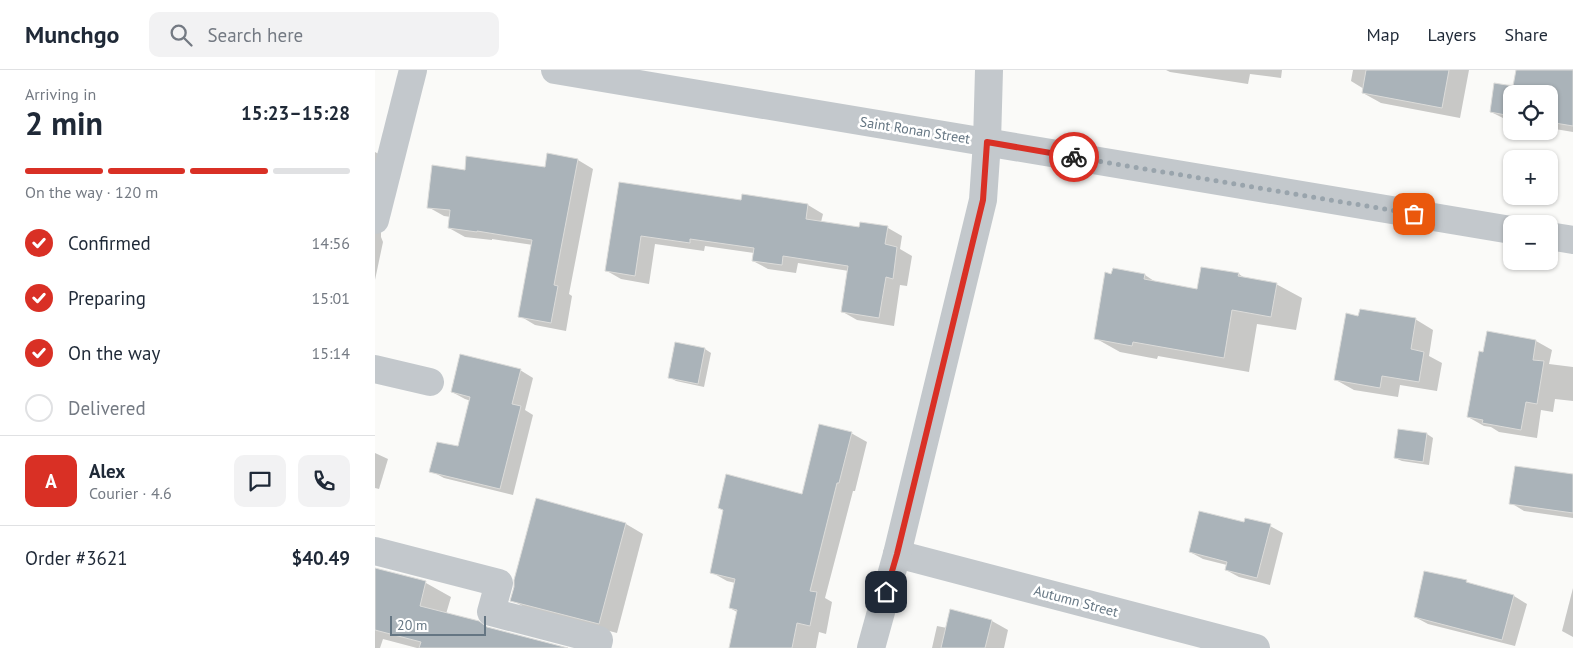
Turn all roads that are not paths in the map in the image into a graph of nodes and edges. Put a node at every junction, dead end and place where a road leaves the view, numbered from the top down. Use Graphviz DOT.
graph roads {
  1 [pos="413,70"];
  2 [pos="555,70"];
  3 [pos="989,70"];
  4 [pos="987,142"];
  5 [pos="375,220"];
  6 [pos="1503,229"];
  7 [pos="1558,238"];
  8 [pos="1573,240"];
  9 [pos="375,369"];
  10 [pos="429,382"];
  11 [pos="375,551"];
  12 [pos="897,554"];
  13 [pos="597,648"];
  14 [pos="871,648"];
  15 [pos="1256,648"];
  1 -- 5 [label="street"];
  2 -- 4 [label="street, Saint Ronan Street"];
  3 -- 4 [label="street"];
  4 -- 6 [label="street, Saint Ronan Street"];
  4 -- 12 [label="street"];
  7 -- 8 [label="street"];
  9 -- 10 [label="street"];
  11 -- 13 [label="street"];
  12 -- 14 [label="street"];
  12 -- 15 [label="street, Autumn Street"];
}
